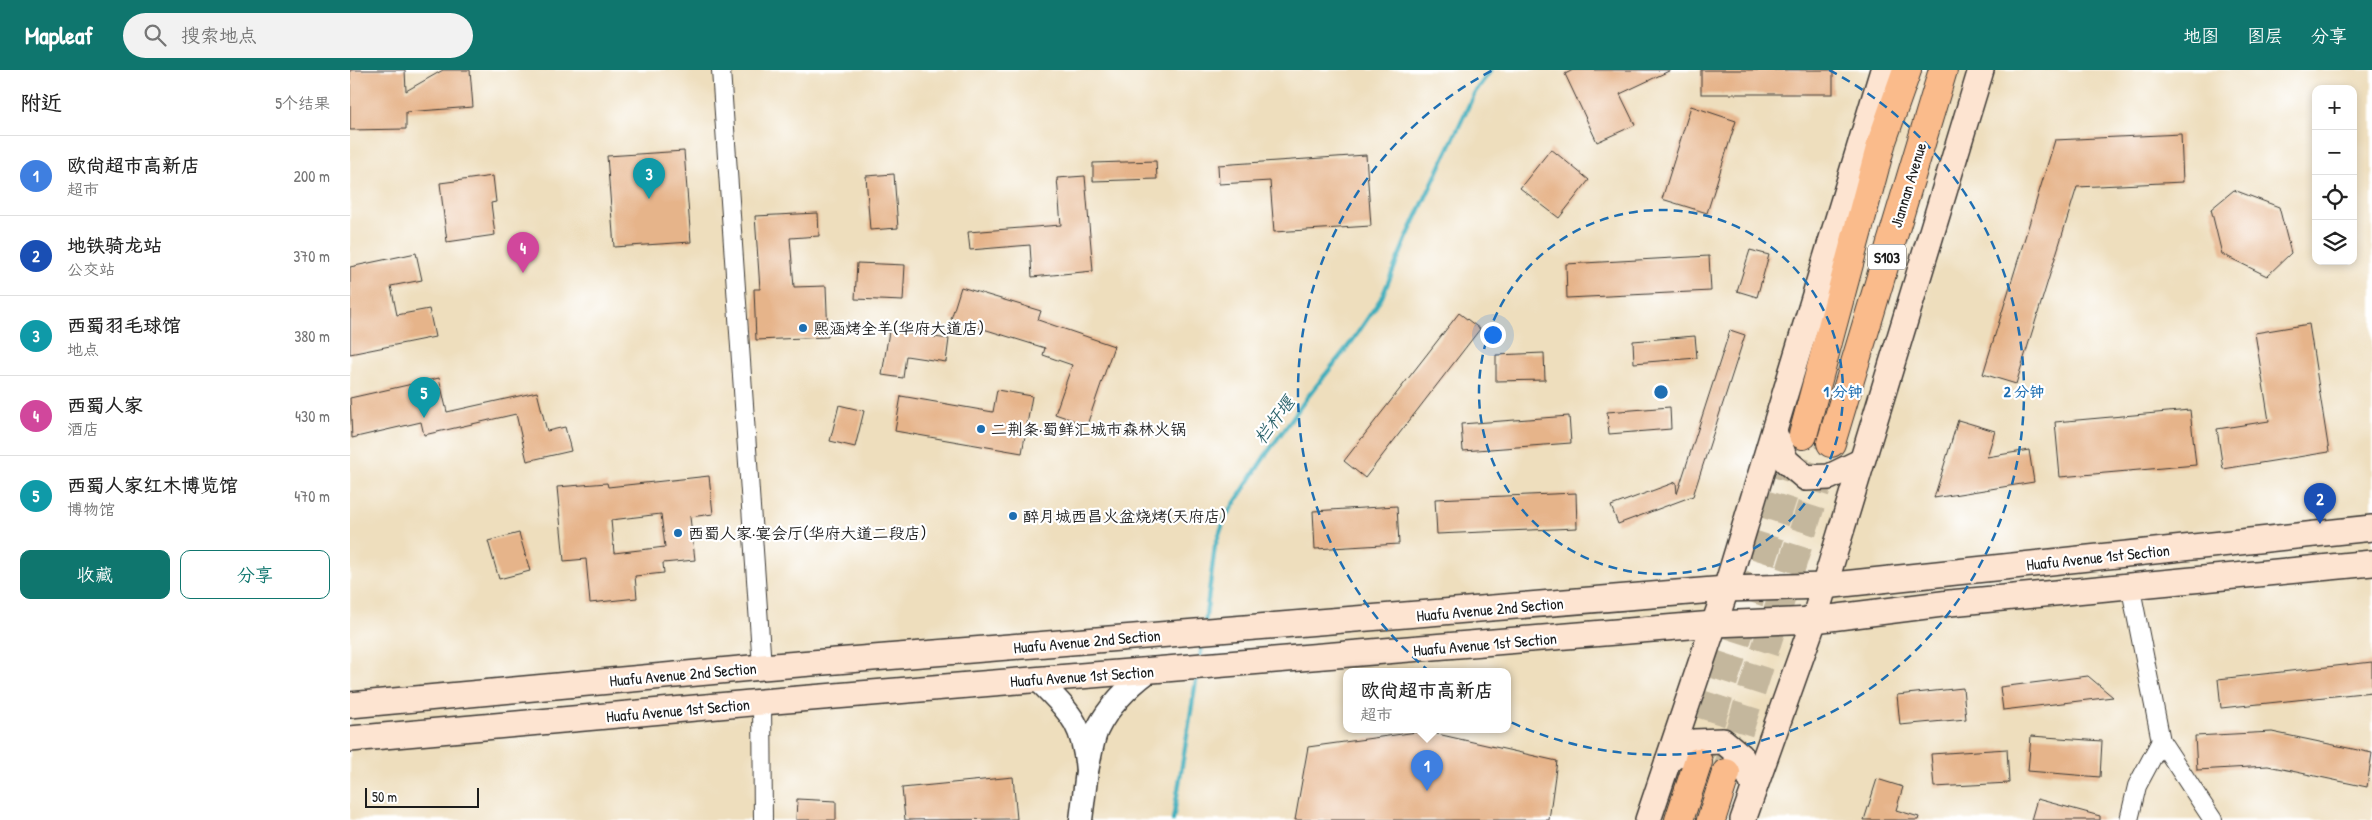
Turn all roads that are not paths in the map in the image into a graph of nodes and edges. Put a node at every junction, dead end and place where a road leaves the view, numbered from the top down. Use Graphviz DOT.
graph roads {
  1 [pos="721,70"];
  2 [pos="1883,70"];
  3 [pos="1906,70"];
  4 [pos="1943,70"];
  5 [pos="1981,70"];
  6 [pos="1774,432"];
  7 [pos="1804,435"];
  8 [pos="1831,443"];
  9 [pos="1860,462"];
  10 [pos="2372,528"];
  11 [pos="2372,563"];
  12 [pos="2130,584"];
  13 [pos="1824,586"];
  14 [pos="1726,589"];
  15 [pos="1814,620"];
  16 [pos="1714,624"];
  17 [pos="762,667"];
  18 [pos="1148,672"];
  19 [pos="1036,679"];
  20 [pos="762,702"];
  21 [pos="350,705"];
  22 [pos="350,739"];
  23 [pos="2161,741"];
  24 [pos="1668,761"];
  25 [pos="1698,762"];
  26 [pos="1087,771"];
  27 [pos="1726,773"];
  28 [pos="1754,787"];
  29 [pos="763,820"];
  30 [pos="1081,820"];
  31 [pos="1648,820"];
  32 [pos="1678,820"];
  33 [pos="1711,820"];
  34 [pos="1743,820"];
  35 [pos="2129,820"];
  36 [pos="2213,820"];
  1 -- 17 [label="street"];
  2 -- 6 [label="main road"];
  3 -- 7 [label="highway, S103"];
  4 -- 8 [label="highway, Jiannan Avenue / S103"];
  5 -- 9 [label="main road"];
  6 -- 9 [label="main road"];
  6 -- 14 [label="main road"];
  9 -- 13 [label="main road"];
  10 -- 13 [label="main road, Huafu Avenue 1st Section"];
  11 -- 12 [label="main road, Huafu Avenue 1st Section"];
  12 -- 15 [label="main road, Huafu Avenue 1st Section"];
  12 -- 23 [label="street"];
  13 -- 14 [label="main road, Huafu Avenue 2nd Section"];
  13 -- 15 [label="main road"];
  14 -- 16 [label="main road"];
  14 -- 17 [label="main road, Huafu Avenue 2nd Section"];
  15 -- 16 [label="main road, Huafu Avenue 1st Section"];
  15 -- 28 [label="main road"];
  16 -- 18 [label="main road, Huafu Avenue 1st Section"];
  16 -- 24 [label="main road"];
  17 -- 21 [label="main road, Huafu Avenue 2nd Section"];
  18 -- 19 [label="main road, Huafu Avenue 1st Section"];
  18 -- 26 [label="street"];
  19 -- 20 [label="main road, Huafu Avenue 1st Section"];
  19 -- 26 [label="street"];
  20 -- 22 [label="main road, Huafu Avenue 1st Section"];
  20 -- 29 [label="street"];
  23 -- 35 [label="street"];
  23 -- 36 [label="street"];
  24 -- 28 [label="main road"];
  24 -- 31 [label="main road"];
  25 -- 32 [label="highway"];
  26 -- 30 [label="street"];
  27 -- 33 [label="highway"];
  28 -- 34 [label="main road"];
}
